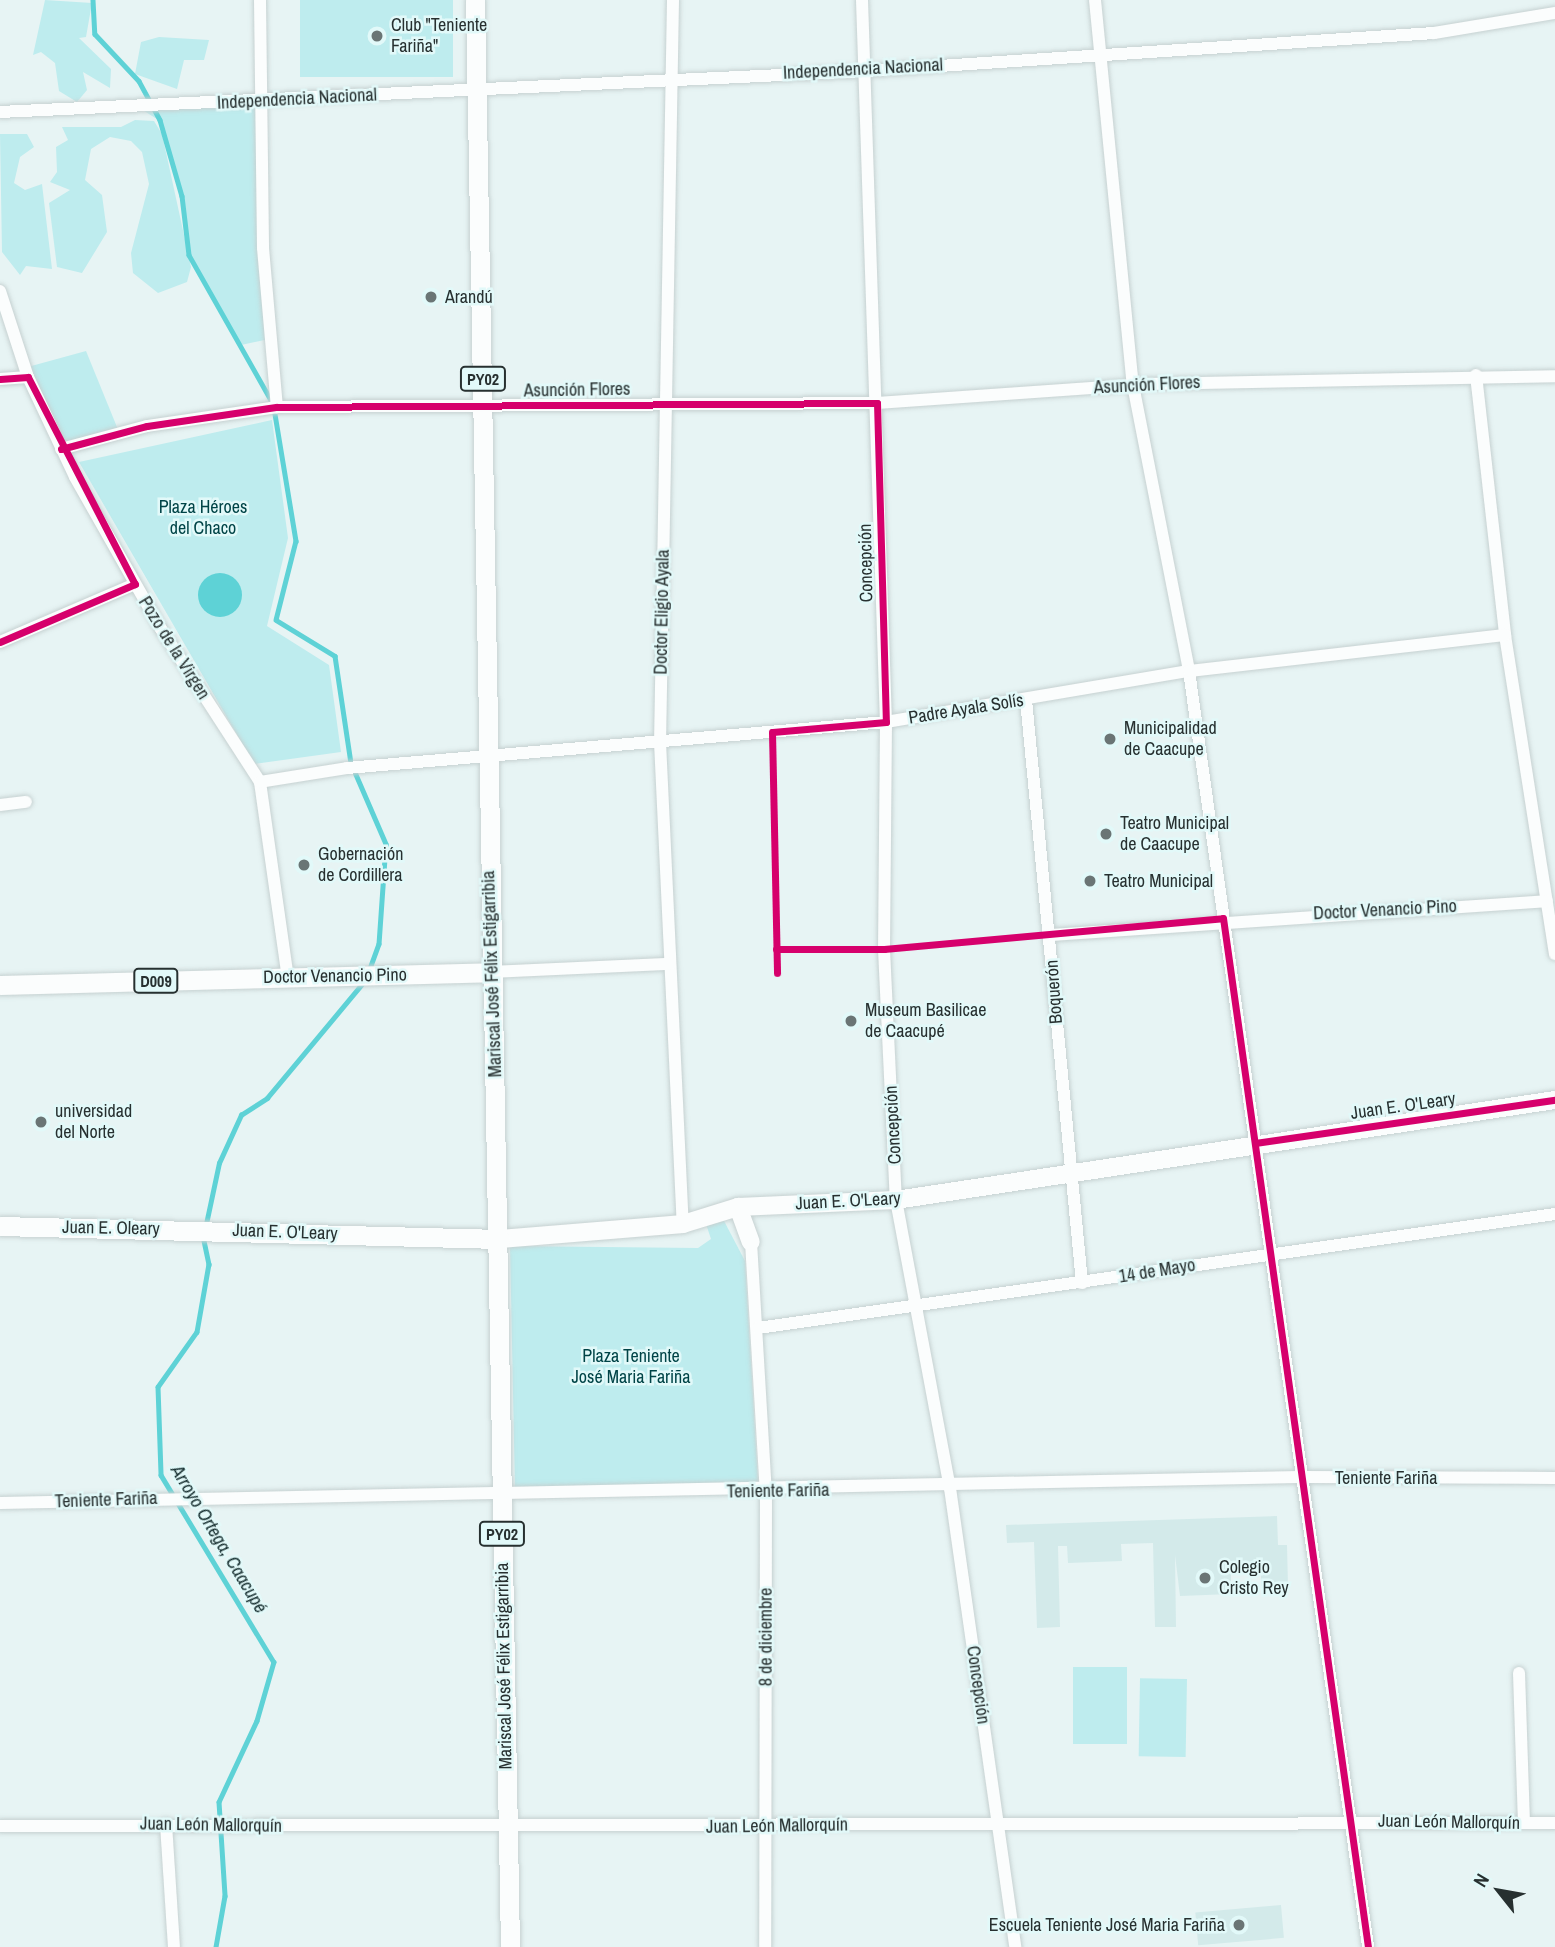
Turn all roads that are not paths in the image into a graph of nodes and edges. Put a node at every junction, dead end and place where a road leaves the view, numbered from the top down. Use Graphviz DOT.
graph roads {
  1 [pos="260,0"];
  2 [pos="475,0"];
  3 [pos="673,0"];
  4 [pos="862,0"];
  5 [pos="1095,0"];
  6 [pos="1555,13"];
  7 [pos="1103,53"];
  8 [pos="865,71"];
  9 [pos="670,77"];
  10 [pos="477,89"];
  11 [pos="258,102"];
  12 [pos="0,112"];
  13 [pos="0,290"];
  14 [pos="1476,375"];
  15 [pos="1555,376"];
  16 [pos="28,377"];
  17 [pos="0,379"];
  18 [pos="1133,385"];
  19 [pos="877,403"];
  20 [pos="664,405"];
  21 [pos="483,407"];
  22 [pos="272,408"];
  23 [pos="61,450"];
  24 [pos="135,584"];
  25 [pos="1505,635"];
  26 [pos="0,642"];
  27 [pos="1189,671"];
  28 [pos="1026,700"];
  29 [pos="886,722"];
  30 [pos="660,742"];
  31 [pos="487,758"];
  32 [pos="260,782"];
  33 [pos="26,802"];
  34 [pos="0,805"];
  35 [pos="1547,901"];
  36 [pos="1223,918"];
  37 [pos="1050,935"];
  38 [pos="1555,954"];
  39 [pos="670,964"];
  40 [pos="491,972"];
  41 [pos="288,978"];
  42 [pos="0,985"];
  43 [pos="1555,1100"];
  44 [pos="1255,1143"];
  45 [pos="1068,1176"];
  46 [pos="896,1200"];
  47 [pos="738,1207"];
  48 [pos="1555,1214"];
  49 [pos="682,1224"];
  50 [pos="0,1226"];
  51 [pos="222,1230"];
  52 [pos="500,1239"];
  53 [pos="751,1242"];
  54 [pos="1273,1252"];
  55 [pos="1082,1283"];
  56 [pos="916,1304"];
  57 [pos="758,1328"];
  58 [pos="1300,1477"];
  59 [pos="1555,1478"];
  60 [pos="950,1488"];
  61 [pos="766,1491"];
  62 [pos="502,1495"];
  63 [pos="0,1503"];
  64 [pos="1519,1673"];
  65 [pos="1355,1820"];
  66 [pos="1524,1823"];
  67 [pos="1555,1823"];
  68 [pos="166,1824"];
  69 [pos="997,1824"];
  70 [pos="0,1826"];
  71 [pos="765,1826"];
  72 [pos="507,1828"];
  73 [pos="174,1947"];
  74 [pos="510,1947"];
  75 [pos="765,1947"];
  76 [pos="1015,1947"];
  77 [pos="1368,1947"];
  1 -- 11 [label="street"];
  2 -- 10 [label="main road, Mariscal José Félix Estigarribia / PY02"];
  3 -- 9 [label="street, Doctor Eligio Ayala"];
  4 -- 8 [label="street, Concepción"];
  5 -- 7 [label="street"];
  6 -- 7 [label="street, Independencia Nacional"];
  7 -- 8 [label="street, Independencia Nacional"];
  7 -- 18 [label="street"];
  8 -- 9 [label="street, Independencia Nacional"];
  8 -- 19 [label="street, Concepción"];
  9 -- 10 [label="street, Independencia Nacional"];
  9 -- 20 [label="street, Doctor Eligio Ayala"];
  10 -- 11 [label="street, Independencia Nacional"];
  10 -- 21 [label="main road, Mariscal José Félix Estigarribia / PY02"];
  11 -- 12 [label="street, Independencia Nacional"];
  11 -- 22 [label="street"];
  13 -- 16 [label="street, Pozo de la Virgen"];
  14 -- 15 [label="street, Asunción Flores"];
  14 -- 18 [label="street, Asunción Flores"];
  14 -- 25 [label="street"];
  16 -- 17 [label="street"];
  16 -- 23 [label="street, Pozo de la Virgen"];
  18 -- 19 [label="street, Asunción Flores"];
  18 -- 27 [label="street"];
  19 -- 20 [label="street, Asunción Flores"];
  19 -- 29 [label="street, Concepción"];
  20 -- 21 [label="street, Asunción Flores"];
  20 -- 30 [label="street, Doctor Eligio Ayala"];
  21 -- 22 [label="street, Asunción Flores"];
  21 -- 31 [label="main road, Mariscal José Félix Estigarribia / PY02"];
  22 -- 23 [label="street, Asunción Flores"];
  23 -- 24 [label="street, Pozo de la Virgen"];
  24 -- 26 [label="street"];
  24 -- 32 [label="street, Pozo de la Virgen"];
  25 -- 27 [label="street, Padre Ayala Solís"];
  25 -- 35 [label="street"];
  27 -- 28 [label="street, Padre Ayala Solís"];
  27 -- 36 [label="street"];
  28 -- 29 [label="street, Padre Ayala Solís"];
  28 -- 37 [label="street, Boquerón"];
  29 -- 30 [label="street, Padre Ayala Solís"];
  29 -- 46 [label="street, Concepción"];
  30 -- 31 [label="street, Padre Ayala Solís"];
  30 -- 39 [label="street, Doctor Eligio Ayala"];
  31 -- 32 [label="street, Padre Ayala Solís"];
  31 -- 40 [label="main road, Mariscal José Félix Estigarribia / PY02"];
  32 -- 41 [label="street, Pozo de la Virgen"];
  33 -- 34 [label="street"];
  35 -- 36 [label="street, Doctor Venancio Pino"];
  35 -- 38 [label="street"];
  36 -- 37 [label="street, Doctor Venancio Pino"];
  36 -- 44 [label="street"];
  37 -- 45 [label="street, Boquerón"];
  39 -- 40 [label="street, Doctor Venancio Pino"];
  39 -- 49 [label="street, Doctor Eligio Ayala"];
  40 -- 41 [label="main road, Doctor Venancio Pino / D009"];
  40 -- 52 [label="main road, Mariscal José Félix Estigarribia / PY02"];
  41 -- 42 [label="main road, Doctor Venancio Pino / D009"];
  43 -- 44 [label="street, Juan E. O'Leary"];
  44 -- 45 [label="street, Juan E. O'Leary"];
  44 -- 54 [label="street"];
  45 -- 46 [label="street, Juan E. O'Leary"];
  45 -- 55 [label="street, Boquerón"];
  46 -- 47 [label="street, Juan E. O'Leary"];
  46 -- 56 [label="street, Concepción"];
  47 -- 49 [label="street, Juan E. O'Leary"];
  47 -- 53 [label="street"];
  48 -- 54 [label="street, 14 de Mayo"];
  49 -- 52 [label="street, Juan E. O'Leary"];
  50 -- 51 [label="main road, Juan E. Oleary"];
  51 -- 52 [label="main road, Juan E. O'Leary"];
  52 -- 62 [label="main road, Mariscal José Félix Estigarribia / PY02"];
  53 -- 57 [label="street"];
  54 -- 55 [label="street, 14 de Mayo"];
  54 -- 58 [label="street"];
  55 -- 56 [label="street, 14 de Mayo"];
  56 -- 57 [label="street, 14 de Mayo"];
  56 -- 60 [label="street, Concepción"];
  57 -- 61 [label="street, 8 de diciembre"];
  58 -- 59 [label="street, Teniente Fariña"];
  58 -- 60 [label="street, Teniente Fariña"];
  58 -- 65 [label="street"];
  60 -- 61 [label="street, Teniente Fariña"];
  60 -- 69 [label="street, Concepción"];
  61 -- 62 [label="street, Teniente Fariña"];
  61 -- 71 [label="street, 8 de diciembre"];
  62 -- 63 [label="street, Teniente Fariña"];
  62 -- 72 [label="main road, Mariscal José Félix Estigarribia / PY02"];
  64 -- 66 [label="street"];
  65 -- 66 [label="street, Juan León Mallorquín"];
  65 -- 69 [label="street, Juan León Mallorquín"];
  65 -- 77 [label="street"];
  66 -- 67 [label="street, Juan León Mallorquín"];
  68 -- 70 [label="street, Juan León Mallorquín"];
  68 -- 72 [label="street, Juan León Mallorquín"];
  68 -- 73 [label="street"];
  69 -- 71 [label="street, Juan León Mallorquín"];
  69 -- 76 [label="street, Concepción"];
  71 -- 72 [label="street, Juan León Mallorquín"];
  71 -- 75 [label="street, 8 de diciembre"];
  72 -- 74 [label="main road, Mariscal José Félix Estigarribia / PY02"];
}
